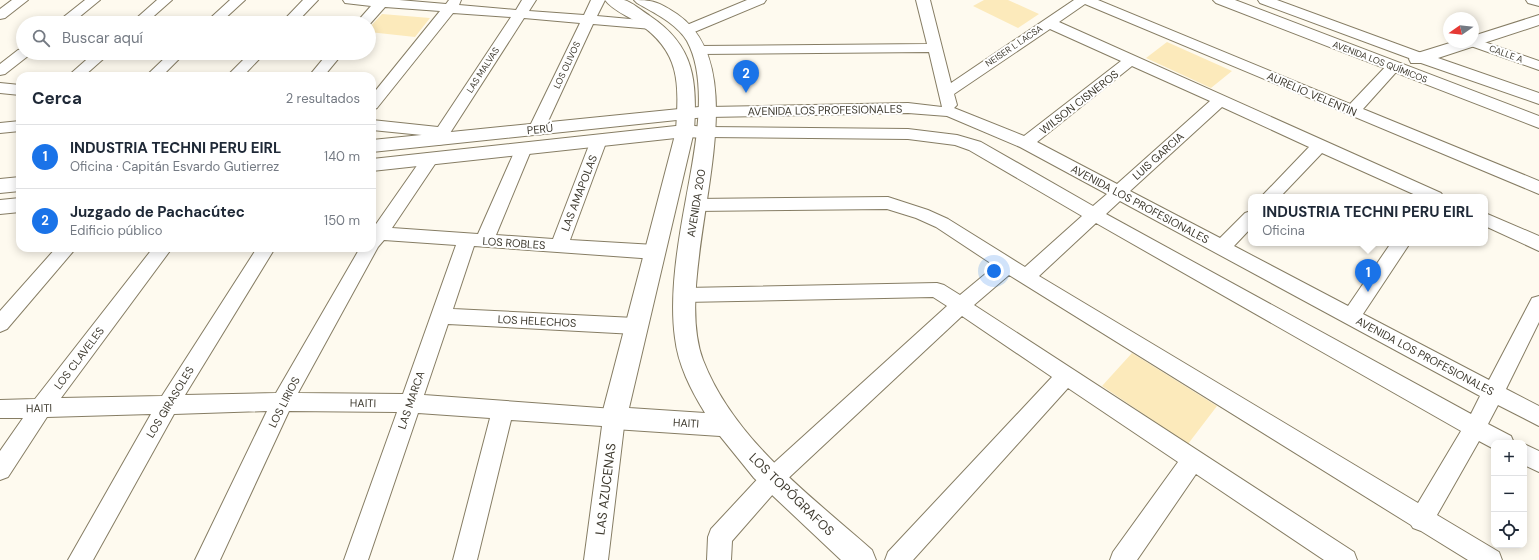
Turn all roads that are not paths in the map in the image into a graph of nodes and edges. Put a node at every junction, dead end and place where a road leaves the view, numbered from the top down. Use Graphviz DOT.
graph roads {
  1 [pos="21,0"];
  2 [pos="93,0"];
  3 [pos="166,0"];
  4 [pos="238,0"];
  5 [pos="312,0"];
  6 [pos="350,0"];
  7 [pos="529,0"];
  8 [pos="598,0"];
  9 [pos="613,0"];
  10 [pos="642,0"];
  11 [pos="759,0"];
  12 [pos="923,0"];
  13 [pos="1083,0"];
  14 [pos="1086,0"];
  15 [pos="1127,0"];
  16 [pos="1221,0"];
  17 [pos="1265,0"];
  18 [pos="1533,0"];
  19 [pos="383,1"];
  20 [pos="1539,2"];
  21 [pos="452,4"];
  22 [pos="1113,11"];
  23 [pos="520,14"];
  24 [pos="0,15"];
  25 [pos="72,16"];
  26 [pos="147,16"];
  27 [pos="220,16"];
  28 [pos="295,16"];
  29 [pos="369,16"];
  30 [pos="589,20"];
  31 [pos="1049,23"];
  32 [pos="1535,23"];
  33 [pos="652,25"];
  34 [pos="687,30"];
  35 [pos="1479,40"];
  36 [pos="1479,45"];
  37 [pos="935,48"];
  38 [pos="1453,48"];
  39 [pos="698,50"];
  40 [pos="16,58"];
  41 [pos="1422,58"];
  42 [pos="94,60"];
  43 [pos="170,60"];
  44 [pos="251,60"];
  45 [pos="330,60"];
  46 [pos="1131,60"];
  47 [pos="1539,66"];
  48 [pos="1393,67"];
  49 [pos="0,71"];
  50 [pos="80,72"];
  51 [pos="157,72"];
  52 [pos="238,72"];
  53 [pos="319,72"];
  54 [pos="0,88"];
  55 [pos="16,90"];
  56 [pos="946,93"];
  57 [pos="1539,99"];
  58 [pos="376,100"];
  59 [pos="1220,100"];
  60 [pos="1352,111"];
  61 [pos="709,112"];
  62 [pos="950,112"];
  63 [pos="686,122"];
  64 [pos="1539,122"];
  65 [pos="16,126"];
  66 [pos="376,126"];
  67 [pos="0,128"];
  68 [pos="536,130"];
  69 [pos="707,132"];
  70 [pos="440,136"];
  71 [pos="599,140"];
  72 [pos="1026,143"];
  73 [pos="376,145"];
  74 [pos="1320,145"];
  75 [pos="524,148"];
  76 [pos="431,158"];
  77 [pos="376,165"];
  78 [pos="16,184"];
  79 [pos="0,186"];
  80 [pos="1539,188"];
  81 [pos="1118,192"];
  82 [pos="1273,194"];
  83 [pos="1427,194"];
  84 [pos="695,205"];
  85 [pos="1094,214"];
  86 [pos="1248,220"];
  87 [pos="1488,220"];
  88 [pos="376,236"];
  89 [pos="376,240"];
  90 [pos="475,240"];
  91 [pos="1539,244"];
  92 [pos="559,246"];
  93 [pos="1399,246"];
  94 [pos="1222,247"];
  95 [pos="63,252"];
  96 [pos="160,252"];
  97 [pos="264,252"];
  98 [pos="366,252"];
  99 [pos="655,252"];
  100 [pos="1008,266"];
  101 [pos="1026,277"];
  102 [pos="684,295"];
  103 [pos="1539,303"];
  104 [pos="961,305"];
  105 [pos="440,316"];
  106 [pos="1351,316"];
  107 [pos="0,324"];
  108 [pos="635,326"];
  109 [pos="1066,375"];
  110 [pos="1494,393"];
  111 [pos="282,402"];
  112 [pos="410,403"];
  113 [pos="168,405"];
  114 [pos="41,408"];
  115 [pos="0,409"];
  116 [pos="503,410"];
  117 [pos="1539,416"];
  118 [pos="614,418"];
  119 [pos="725,425"];
  120 [pos="1475,428"];
  121 [pos="1497,440"];
  122 [pos="1527,456"];
  123 [pos="1194,459"];
  124 [pos="1539,462"];
  125 [pos="0,470"];
  126 [pos="773,478"];
  127 [pos="1421,520"];
  128 [pos="1335,557"];
  129 [pos="80,560"];
  130 [pos="207,560"];
  131 [pos="356,560"];
  132 [pos="465,560"];
  133 [pos="596,560"];
  134 [pos="719,560"];
  135 [pos="862,560"];
  136 [pos="897,560"];
  137 [pos="1122,560"];
  138 [pos="1490,560"];
  1 -- 24 [label="street"];
  2 -- 25 [label="street"];
  3 -- 26 [label="street"];
  4 -- 27 [label="street"];
  5 -- 28 [label="street"];
  6 -- 19 [label="street"];
  7 -- 23 [label="street, LAS MALVAS"];
  8 -- 30 [label="street, LOS OLIVOS"];
  9 -- 33 [label="main road"];
  10 -- 34 [label="main road, AVENIDA 200"];
  11 -- 34 [label="street"];
  12 -- 37 [label="street"];
  13 -- 31 [label="street, NEISER L LACSA"];
  14 -- 22 [label="street, AURELIO VELENTIN"];
  15 -- 22 [label="street"];
  16 -- 48 [label="main road, AVENIDA LOS QUÍMICOS"];
  17 -- 41 [label="street"];
  18 -- 20 [label="street"];
  19 -- 21 [label="street"];
  19 -- 29 [label="street"];
  21 -- 23 [label="street"];
  21 -- 58 [label="street"];
  22 -- 60 [label="street, AURELIO VELENTIN"];
  23 -- 30 [label="street"];
  23 -- 70 [label="street, LAS MALVAS"];
  30 -- 33 [label="street"];
  30 -- 68 [label="street, LOS OLIVOS"];
  31 -- 46 [label="street"];
  31 -- 56 [label="street, NEISER L LACSA"];
  32 -- 35 [label="main road"];
  33 -- 63 [label="main road"];
  34 -- 39 [label="main road, AVENIDA 200"];
  36 -- 47 [label="street, CALLE A"];
  37 -- 39 [label="street"];
  37 -- 56 [label="street"];
  38 -- 41 [label="main road"];
  39 -- 61 [label="main road, AVENIDA 200"];
  40 -- 49 [label="street"];
  41 -- 48 [label="main road"];
  41 -- 57 [label="main road"];
  42 -- 50 [label="street"];
  43 -- 51 [label="street"];
  44 -- 52 [label="street"];
  45 -- 53 [label="street"];
  46 -- 59 [label="street"];
  46 -- 72 [label="street, WILSON CISNEROS"];
  48 -- 60 [label="street"];
  48 -- 64 [label="main road, AVENIDA LOS QUÍMICOS"];
  54 -- 55 [label="street"];
  56 -- 62 [label="street"];
  59 -- 74 [label="street"];
  59 -- 81 [label="street, LUIS GARCIA"];
  60 -- 80 [label="street, AURELIO VELENTIN"];
  61 -- 62 [label="street, AVENIDA LOS PROFESIONALES"];
  61 -- 63 [label="main road, PERÚ"];
  61 -- 69 [label="main road, AVENIDA 200"];
  62 -- 72 [label="street, AVENIDA LOS PROFESIONALES"];
  63 -- 68 [label="main road, PERÚ"];
  63 -- 69 [label="main road, PERÚ"];
  63 -- 71 [label="main road, PERÚ"];
  63 -- 99 [label="main road"];
  65 -- 67 [label="street"];
  66 -- 70 [label="street"];
  68 -- 70 [label="main road, PERÚ"];
  69 -- 84 [label="main road, AVENIDA 200"];
  69 -- 85 [label="street, AVENIDA LOS PROFESIONALES"];
  70 -- 73 [label="main road, PERÚ"];
  71 -- 75 [label="main road, PERÚ"];
  71 -- 92 [label="street, LAS AMAPOLAS"];
  72 -- 81 [label="street, AVENIDA LOS PROFESIONALES"];
  74 -- 82 [label="street"];
  74 -- 83 [label="street"];
  75 -- 76 [label="main road, PERÚ"];
  75 -- 90 [label="street"];
  76 -- 77 [label="main road, PERÚ"];
  76 -- 88 [label="street, LOS LIRIOS"];
  78 -- 79 [label="main road"];
  81 -- 85 [label="street, LUIS GARCIA"];
  81 -- 94 [label="street, AVENIDA LOS PROFESIONALES"];
  84 -- 100 [label="street"];
  84 -- 102 [label="main road, AVENIDA 200"];
  85 -- 101 [label="street, LUIS GARCIA"];
  85 -- 120 [label="street, AVENIDA LOS PROFESIONALES"];
  86 -- 94 [label="street"];
  87 -- 91 [label="street"];
  89 -- 90 [label="street, LOS ROBLES"];
  90 -- 92 [label="street, LOS ROBLES"];
  90 -- 105 [label="street, LAS MARCA"];
  92 -- 99 [label="street, LOS ROBLES"];
  93 -- 106 [label="street"];
  94 -- 106 [label="street, AVENIDA LOS PROFESIONALES"];
  95 -- 107 [label="street"];
  96 -- 114 [label="street, LOS CLAVELES"];
  97 -- 113 [label="street, LOS GIRASOLES"];
  98 -- 111 [label="street, LOS LIRIOS"];
  99 -- 108 [label="main road"];
  100 -- 101 [label="street"];
  100 -- 104 [label="street"];
  101 -- 127 [label="street"];
  102 -- 104 [label="street"];
  102 -- 119 [label="main road, AVENIDA 200"];
  103 -- 110 [label="street"];
  104 -- 109 [label="street"];
  104 -- 126 [label="street"];
  105 -- 108 [label="street, LOS HELECHOS"];
  105 -- 112 [label="street, LAS MARCA"];
  106 -- 110 [label="street, AVENIDA LOS PROFESIONALES"];
  108 -- 118 [label="main road"];
  109 -- 123 [label="street"];
  109 -- 136 [label="street"];
  110 -- 117 [label="street, AVENIDA LOS PROFESIONALES"];
  110 -- 120 [label="street"];
  111 -- 112 [label="street, HAITI"];
  111 -- 113 [label="street, HAITI"];
  111 -- 130 [label="street, LOS LIRIOS"];
  112 -- 116 [label="street, HAITI"];
  112 -- 131 [label="street, LAS MARCA"];
  113 -- 114 [label="street, HAITI"];
  113 -- 129 [label="street, LOS GIRASOLES"];
  114 -- 115 [label="street, HAITI"];
  114 -- 125 [label="street, LOS CLAVELES"];
  116 -- 118 [label="street, HAITI"];
  116 -- 132 [label="street"];
  118 -- 119 [label="main road, HAITI"];
  118 -- 133 [label="street, LAS AZUCENAS"];
  119 -- 126 [label="main road, LOS TOPÓGRAFOS"];
  120 -- 121 [label="street, AVENIDA LOS PROFESIONALES"];
  120 -- 127 [label="street"];
  122 -- 124 [label="street"];
  123 -- 128 [label="street"];
  123 -- 137 [label="street"];
  126 -- 134 [label="street"];
  126 -- 135 [label="main road, LOS TOPÓGRAFOS"];
  127 -- 138 [label="street"];
}
